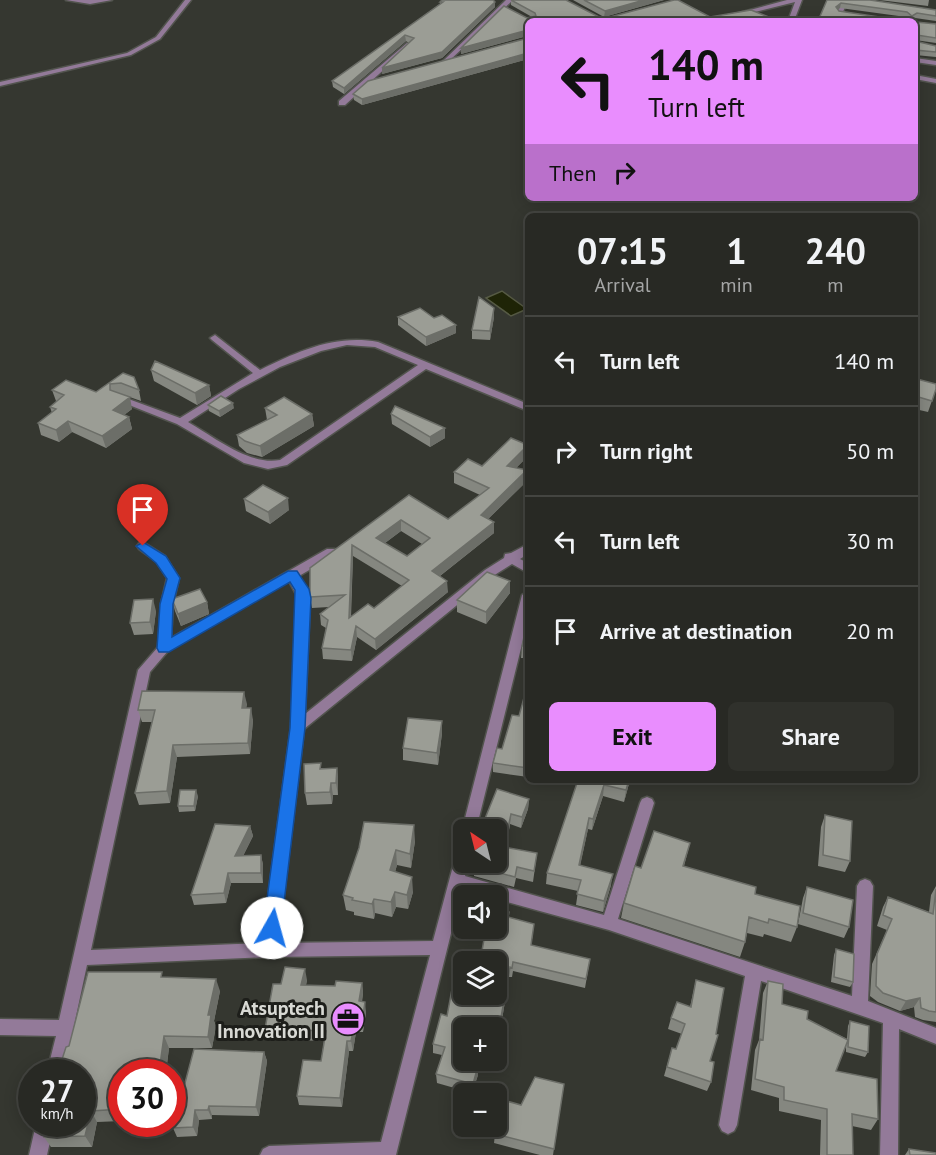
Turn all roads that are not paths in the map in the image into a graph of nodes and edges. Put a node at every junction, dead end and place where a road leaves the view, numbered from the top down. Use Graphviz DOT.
graph roads {
  1 [pos="69,0"];
  2 [pos="109,0"];
  3 [pos="188,0"];
  4 [pos="510,0"];
  5 [pos="845,0"];
  6 [pos="856,1"];
  7 [pos="797,2"];
  8 [pos="500,5"];
  9 [pos="512,11"];
  10 [pos="840,12"];
  11 [pos="851,14"];
  12 [pos="723,18"];
  13 [pos="792,18"];
  14 [pos="837,18"];
  15 [pos="409,44"];
  16 [pos="466,56"];
  17 [pos="918,60"];
  18 [pos="445,62"];
  19 [pos="936,63"];
  20 [pos="434,65"];
  21 [pos="388,77"];
  22 [pos="918,78"];
  23 [pos="936,81"];
  24 [pos="365,83"];
  25 [pos="0,84"];
  26 [pos="342,103"];
  27 [pos="215,338"];
  28 [pos="423,366"];
  29 [pos="261,375"];
  30 [pos="119,399"];
  31 [pos="525,407"];
  32 [pos="181,422"];
  33 [pos="143,546"];
  34 [pos="525,549"];
  35 [pos="331,552"];
  36 [pos="509,557"];
  37 [pos="525,567"];
  38 [pos="292,575"];
  39 [pos="525,607"];
  40 [pos="164,648"];
  41 [pos="298,728"];
  42 [pos="647,803"];
  43 [pos="472,819"];
  44 [pos="459,873"];
  45 [pos="457,881"];
  46 [pos="865,886"];
  47 [pos="609,923"];
  48 [pos="438,948"];
  49 [pos="269,950"];
  50 [pos="81,958"];
  51 [pos="753,972"];
  52 [pos="860,1006"];
  53 [pos="891,1019"];
  54 [pos="0,1027"];
  55 [pos="66,1028"];
  56 [pos="936,1036"];
  57 [pos="59,1059"];
  58 [pos="728,1125"];
  59 [pos="42,1137"];
  60 [pos="388,1153"];
  61 [pos="38,1155"];
  62 [pos="269,1155"];
  63 [pos="888,1155"];
  1 -- 2 [label="street"];
  3 -- 25 [label="street"];
  4 -- 8 [label="street"];
  5 -- 6 [label="street"];
  5 -- 10 [label="street"];
  7 -- 12 [label="street"];
  7 -- 13 [label="street"];
  8 -- 9 [label="street"];
  8 -- 18 [label="street"];
  10 -- 11 [label="street"];
  10 -- 14 [label="street"];
  15 -- 24 [label="street"];
  16 -- 18 [label="street"];
  17 -- 19 [label="street"];
  18 -- 20 [label="street"];
  21 -- 24 [label="street"];
  22 -- 23 [label="street"];
  24 -- 26 [label="street"];
  27 -- 29 [label="street"];
  28 -- 29 [label="street"];
  28 -- 31 [label="street"];
  28 -- 32 [label="street"];
  29 -- 32 [label="street"];
  30 -- 32 [label="street"];
  33 -- 40 [label="street"];
  34 -- 36 [label="street"];
  35 -- 38 [label="street"];
  36 -- 37 [label="street"];
  36 -- 41 [label="street"];
  38 -- 40 [label="street"];
  38 -- 41 [label="street"];
  39 -- 43 [label="street"];
  40 -- 50 [label="street"];
  41 -- 49 [label="street"];
  42 -- 47 [label="street"];
  44 -- 45 [label="street"];
  45 -- 47 [label="street"];
  45 -- 48 [label="street"];
  46 -- 52 [label="street"];
  47 -- 51 [label="street"];
  48 -- 49 [label="street"];
  48 -- 60 [label="street"];
  49 -- 50 [label="street"];
  50 -- 55 [label="street"];
  51 -- 52 [label="street"];
  51 -- 58 [label="street"];
  52 -- 53 [label="street"];
  53 -- 56 [label="street"];
  53 -- 63 [label="street"];
  54 -- 55 [label="street"];
  55 -- 57 [label="street"];
  59 -- 61 [label="street"];
  60 -- 62 [label="street"];
}
